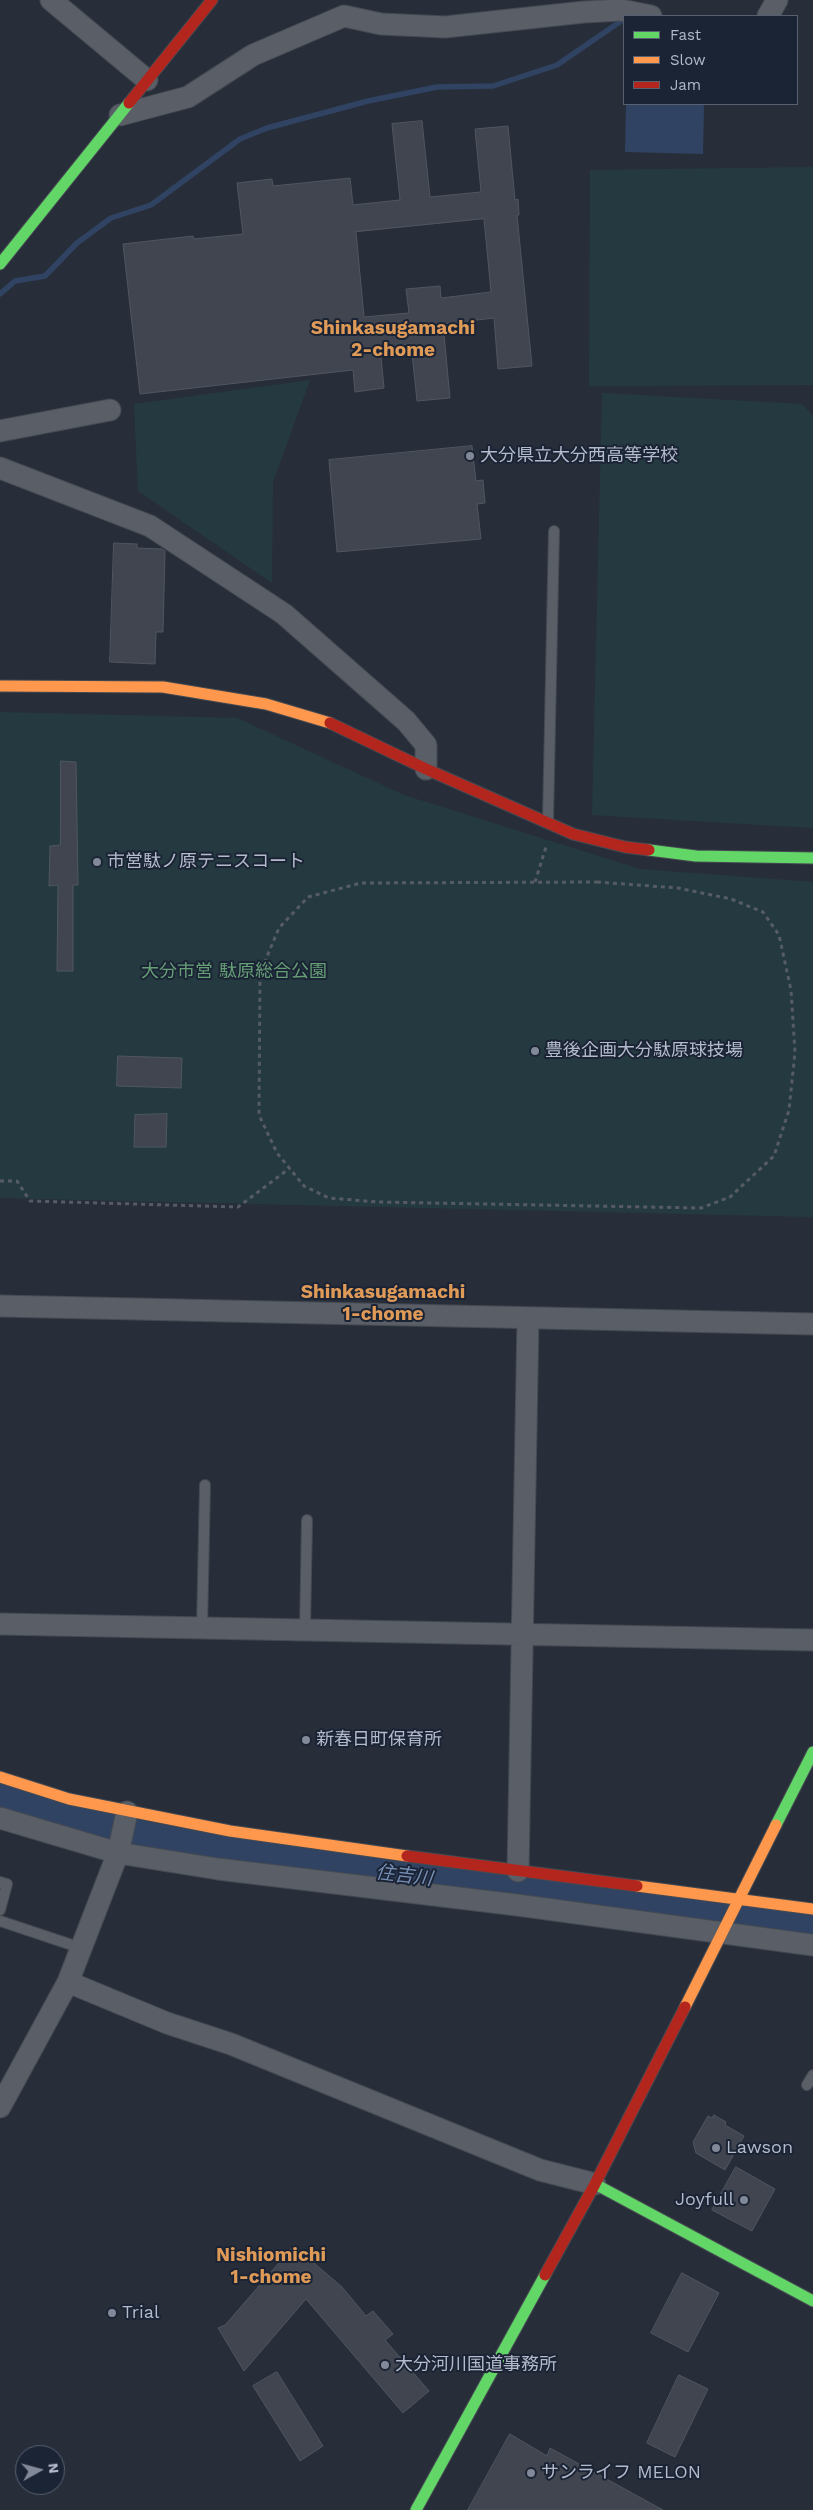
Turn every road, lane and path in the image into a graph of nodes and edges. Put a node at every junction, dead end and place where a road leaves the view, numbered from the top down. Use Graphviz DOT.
graph roads {
  1 [pos="212,0"];
  2 [pos="777,0"];
  3 [pos="53,1"];
  4 [pos="607,5"];
  5 [pos="646,15"];
  6 [pos="769,15"];
  7 [pos="147,80"];
  8 [pos="120,115"];
  9 [pos="0,264"];
  10 [pos="110,410"];
  11 [pos="0,431"];
  12 [pos="0,468"];
  13 [pos="554,531"];
  14 [pos="0,686"];
  15 [pos="426,769"];
  16 [pos="548,824"];
  17 [pos="546,846"];
  18 [pos="813,858"];
  19 [pos="535,882"];
  20 [pos="290,1168"];
  21 [pos="0,1181"];
  22 [pos="0,1306"];
  23 [pos="528,1318"];
  24 [pos="813,1324"];
  25 [pos="205,1485"];
  26 [pos="307,1520"];
  27 [pos="0,1624"];
  28 [pos="202,1628"];
  29 [pos="305,1630"];
  30 [pos="522,1634"];
  31 [pos="813,1640"];
  32 [pos="813,1752"];
  33 [pos="0,1777"];
  34 [pos="127,1815"];
  35 [pos="0,1818"];
  36 [pos="119,1848"];
  37 [pos="518,1870"];
  38 [pos="0,1882"];
  39 [pos="739,1901"];
  40 [pos="813,1909"];
  41 [pos="0,1910"];
  42 [pos="0,1921"];
  43 [pos="722,1933"];
  44 [pos="813,1945"];
  45 [pos="81,1948"];
  46 [pos="68,1982"];
  47 [pos="813,2075"];
  48 [pos="807,2086"];
  49 [pos="0,2107"];
  50 [pos="595,2184"];
  51 [pos="813,2301"];
  52 [pos="416,2510"];
  1 -- 7 [label="street"];
  2 -- 6 [label="street"];
  3 -- 7 [label="street"];
  4 -- 5 [label="street"];
  4 -- 8 [label="street"];
  7 -- 8 [label="street"];
  8 -- 9 [label="street"];
  10 -- 11 [label="street"];
  12 -- 15 [label="street"];
  13 -- 16 [label="lane"];
  14 -- 15 [label="street"];
  15 -- 16 [label="street"];
  16 -- 18 [label="street"];
  17 -- 19 [label="path"];
  19 -- 20 [label="path"];
  19 -- 20 [label="path"];
  20 -- 21 [label="path"];
  22 -- 23 [label="street"];
  23 -- 24 [label="street"];
  23 -- 30 [label="street"];
  25 -- 28 [label="lane"];
  26 -- 29 [label="lane"];
  27 -- 28 [label="street"];
  28 -- 29 [label="street"];
  29 -- 30 [label="street"];
  30 -- 31 [label="street"];
  30 -- 37 [label="street"];
  32 -- 39 [label="street"];
  33 -- 34 [label="street"];
  34 -- 36 [label="street"];
  34 -- 37 [label="street"];
  35 -- 36 [label="street"];
  36 -- 43 [label="street"];
  36 -- 45 [label="street"];
  37 -- 39 [label="street"];
  38 -- 41 [label="lane"];
  39 -- 40 [label="street"];
  39 -- 43 [label="street"];
  42 -- 45 [label="lane"];
  43 -- 44 [label="street"];
  43 -- 50 [label="street"];
  45 -- 46 [label="street"];
  46 -- 49 [label="street"];
  46 -- 50 [label="street"];
  47 -- 48 [label="lane"];
  50 -- 51 [label="street"];
  50 -- 52 [label="street"];
}
